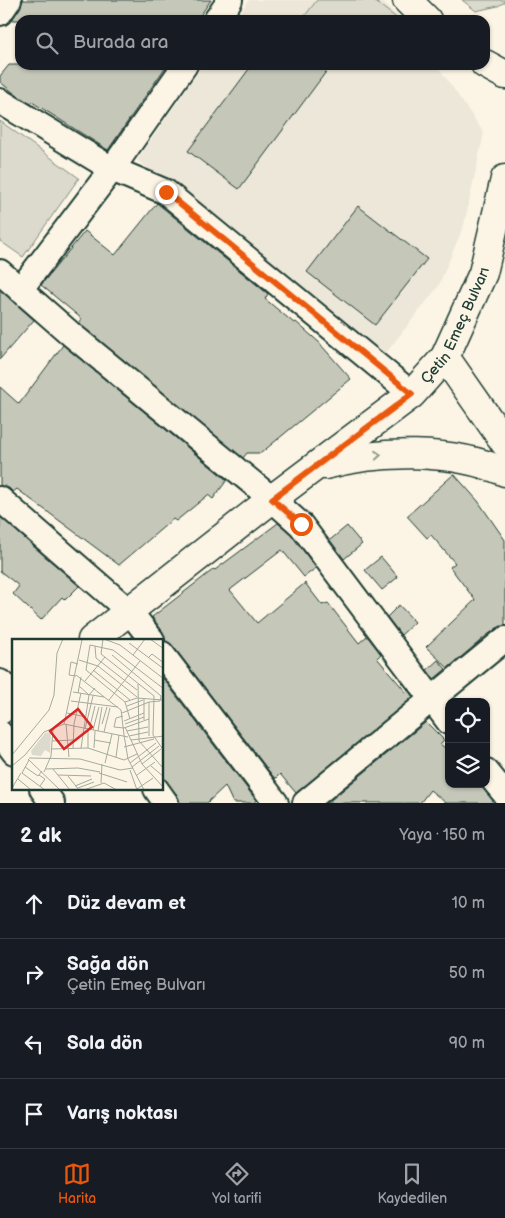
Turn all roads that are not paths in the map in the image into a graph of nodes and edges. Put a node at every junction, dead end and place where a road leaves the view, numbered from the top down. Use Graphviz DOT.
graph roads {
  1 [pos="9,0"];
  2 [pos="230,0"];
  3 [pos="407,0"];
  4 [pos="0,13"];
  5 [pos="220,15"];
  6 [pos="422,15"];
  7 [pos="490,67"];
  8 [pos="181,70"];
  9 [pos="505,75"];
  10 [pos="0,101"];
  11 [pos="112,169"];
  12 [pos="505,179"];
  13 [pos="0,272"];
  14 [pos="20,290"];
  15 [pos="445,357"];
  16 [pos="412,394"];
  17 [pos="505,443"];
  18 [pos="313,468"];
  19 [pos="505,472"];
  20 [pos="0,499"];
  21 [pos="272,499"];
  22 [pos="130,612"];
  23 [pos="93,639"];
  24 [pos="151,639"];
  25 [pos="505,639"];
  26 [pos="164,657"];
  27 [pos="0,682"];
  28 [pos="12,691"];
  29 [pos="432,699"];
  30 [pos="12,701"];
  31 [pos="0,710"];
  32 [pos="445,717"];
  33 [pos="0,734"];
  34 [pos="12,749"];
  35 [pos="490,775"];
  36 [pos="43,790"];
  37 [pos="157,790"];
  38 [pos="505,794"];
  39 [pos="52,803"];
  40 [pos="166,803"];
  41 [pos="276,803"];
  42 [pos="305,803"];
  1 -- 4 [label="street"];
  2 -- 5 [label="street"];
  3 -- 6 [label="main road"];
  7 -- 9 [label="main road"];
  8 -- 11 [label="street"];
  10 -- 11 [label="street"];
  11 -- 14 [label="street"];
  11 -- 16 [label="street"];
  12 -- 15 [label="main road, Çetin Emeç Bulvarı"];
  13 -- 14 [label="street"];
  14 -- 21 [label="street"];
  15 -- 16 [label="main road, Çetin Emeç Bulvarı"];
  15 -- 17 [label="main road"];
  16 -- 18 [label="main road, Çetin Emeç Bulvarı"];
  18 -- 19 [label="main road, one-way"];
  18 -- 21 [label="main road, Çetin Emeç Bulvarı"];
  20 -- 22 [label="street"];
  21 -- 22 [label="main road, Çetin Emeç Bulvarı"];
  21 -- 29 [label="street"];
  22 -- 23 [label="main road, Çetin Emeç Bulvarı"];
  22 -- 24 [label="street"];
  25 -- 29 [label="street"];
  26 -- 41 [label="street"];
  27 -- 28 [label="street"];
  29 -- 32 [label="street"];
  29 -- 42 [label="street"];
  30 -- 31 [label="main road"];
  33 -- 34 [label="street"];
  35 -- 38 [label="street"];
  36 -- 39 [label="street"];
  37 -- 40 [label="street"];
}
